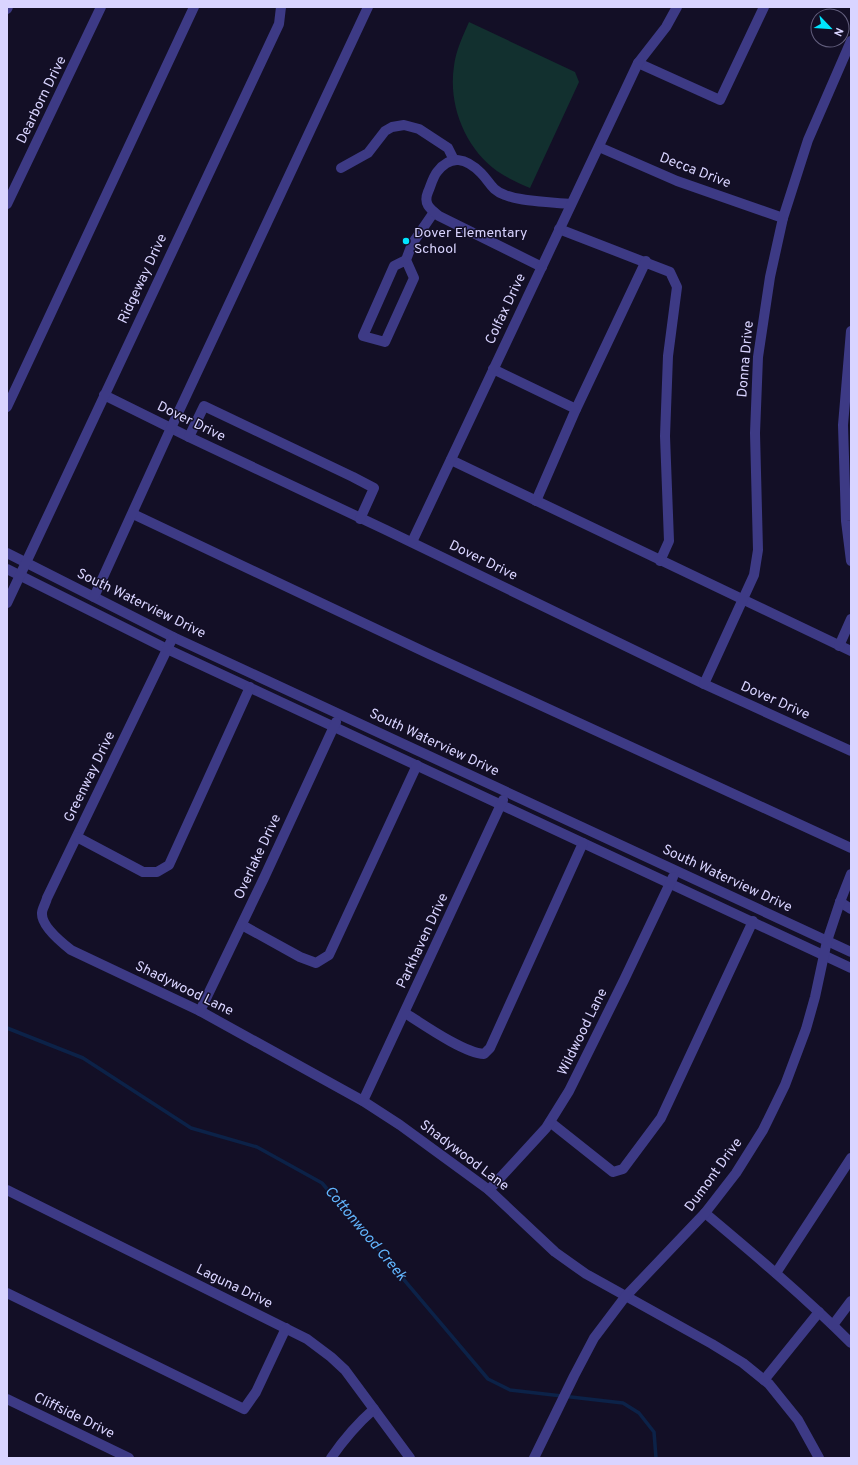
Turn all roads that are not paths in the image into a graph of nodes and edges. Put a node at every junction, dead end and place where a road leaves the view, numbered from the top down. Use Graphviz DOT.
graph roads {
  1 [pos="101,7"];
  2 [pos="194,7"];
  3 [pos="281,7"];
  4 [pos="368,7"];
  5 [pos="677,7"];
  6 [pos="764,7"];
  7 [pos="851,41"];
  8 [pos="638,63"];
  9 [pos="599,147"];
  10 [pos="454,160"];
  11 [pos="341,168"];
  12 [pos="7,204"];
  13 [pos="571,204"];
  14 [pos="434,212"];
  15 [pos="783,218"];
  16 [pos="559,229"];
  17 [pos="406,260"];
  18 [pos="646,261"];
  19 [pos="542,266"];
  20 [pos="851,331"];
  21 [pos="493,369"];
  22 [pos="104,395"];
  23 [pos="7,406"];
  24 [pos="576,409"];
  25 [pos="171,428"];
  26 [pos="189,437"];
  27 [pos="451,460"];
  28 [pos="536,501"];
  29 [pos="132,514"];
  30 [pos="360,519"];
  31 [pos="412,542"];
  32 [pos="7,553"];
  33 [pos="851,560"];
  34 [pos="660,561"];
  35 [pos="26,562"];
  36 [pos="7,569"];
  37 [pos="20,576"];
  38 [pos="94,597"];
  39 [pos="743,600"];
  40 [pos="7,602"];
  41 [pos="851,619"];
  42 [pos="173,637"];
  43 [pos="839,646"];
  44 [pos="167,649"];
  45 [pos="851,651"];
  46 [pos="704,684"];
  47 [pos="250,687"];
  48 [pos="340,714"];
  49 [pos="334,726"];
  50 [pos="851,751"];
  51 [pos="417,765"];
  52 [pos="507,793"];
  53 [pos="501,805"];
  54 [pos="77,837"];
  55 [pos="583,843"];
  56 [pos="851,848"];
  57 [pos="676,870"];
  58 [pos="851,874"];
  59 [pos="670,883"];
  60 [pos="840,902"];
  61 [pos="851,909"];
  62 [pos="753,921"];
  63 [pos="242,925"];
  64 [pos="50,929"];
  65 [pos="827,941"];
  66 [pos="851,952"];
  67 [pos="824,955"];
  68 [pos="851,968"];
  69 [pos="200,1011"];
  70 [pos="405,1013"];
  71 [pos="363,1101"];
  72 [pos="550,1122"];
  73 [pos="851,1158"];
  74 [pos="7,1190"];
  75 [pos="489,1190"];
  76 [pos="705,1214"];
  77 [pos="776,1273"];
  78 [pos="7,1293"];
  79 [pos="625,1297"];
  80 [pos="851,1301"];
  81 [pos="819,1312"];
  82 [pos="833,1325"];
  83 [pos="286,1328"];
  84 [pos="851,1343"];
  85 [pos="764,1380"];
  86 [pos="7,1399"];
  87 [pos="374,1409"];
  88 [pos="129,1458"];
  89 [pos="331,1458"];
  90 [pos="410,1458"];
  91 [pos="534,1458"];
  92 [pos="819,1458"];
  1 -- 12 [label="street, Dearborn Drive"];
  2 -- 23 [label="street"];
  3 -- 22 [label="street, Ridgeway Drive"];
  4 -- 25 [label="street"];
  5 -- 8 [label="street, Colfax Drive"];
  6 -- 8 [label="street"];
  7 -- 15 [label="street, Donna Drive"];
  8 -- 9 [label="street, Colfax Drive"];
  9 -- 13 [label="street, Colfax Drive"];
  9 -- 15 [label="street, Decca Drive"];
  10 -- 11 [label="street"];
  10 -- 13 [label="street"];
  10 -- 14 [label="street"];
  13 -- 16 [label="street, Colfax Drive"];
  14 -- 17 [label="street"];
  14 -- 19 [label="street"];
  15 -- 39 [label="street, Donna Drive"];
  16 -- 18 [label="street"];
  16 -- 19 [label="street, Colfax Drive"];
  17 -- 17 [label="street"];
  18 -- 24 [label="street"];
  18 -- 34 [label="street"];
  19 -- 21 [label="street, Colfax Drive"];
  20 -- 33 [label="street"];
  21 -- 24 [label="street"];
  21 -- 27 [label="street, Colfax Drive"];
  22 -- 25 [label="street, Dover Drive"];
  22 -- 35 [label="street, Ridgeway Drive"];
  24 -- 28 [label="street"];
  25 -- 26 [label="street, Dover Drive"];
  25 -- 29 [label="street"];
  26 -- 30 [label="street, Dover Drive"];
  26 -- 30 [label="street"];
  27 -- 28 [label="street"];
  27 -- 31 [label="street, Colfax Drive"];
  28 -- 34 [label="street"];
  29 -- 38 [label="street"];
  29 -- 56 [label="street"];
  30 -- 31 [label="street, Dover Drive"];
  31 -- 46 [label="street, Dover Drive"];
  32 -- 35 [label="street, South Waterview Drive"];
  34 -- 39 [label="street"];
  35 -- 37 [label="street, Ridgeway Drive"];
  35 -- 38 [label="street, South Waterview Drive"];
  36 -- 37 [label="street, South Waterview Drive"];
  37 -- 40 [label="street, Ridgeway Drive"];
  37 -- 44 [label="street, South Waterview Drive"];
  38 -- 42 [label="street, South Waterview Drive"];
  39 -- 43 [label="street"];
  39 -- 46 [label="street, Donna Drive"];
  41 -- 43 [label="street"];
  42 -- 44 [label="street, Greenway Drive"];
  42 -- 48 [label="street, South Waterview Drive"];
  43 -- 45 [label="street"];
  44 -- 47 [label="street, South Waterview Drive"];
  44 -- 54 [label="street, Greenway Drive"];
  46 -- 50 [label="street, Dover Drive"];
  47 -- 49 [label="street, South Waterview Drive"];
  47 -- 54 [label="street"];
  48 -- 49 [label="street, Overlake Drive"];
  48 -- 52 [label="street, South Waterview Drive"];
  49 -- 51 [label="street, South Waterview Drive"];
  49 -- 63 [label="street, Overlake Drive"];
  51 -- 53 [label="street, South Waterview Drive"];
  51 -- 63 [label="street"];
  52 -- 53 [label="street, Parkhaven Drive"];
  52 -- 57 [label="street, South Waterview Drive"];
  53 -- 55 [label="street, South Waterview Drive"];
  53 -- 70 [label="street, Parkhaven Drive"];
  54 -- 64 [label="street, Greenway Drive"];
  55 -- 59 [label="street, South Waterview Drive"];
  55 -- 70 [label="street"];
  57 -- 59 [label="street, Wildwood Lane"];
  57 -- 65 [label="street, South Waterview Drive"];
  58 -- 60 [label="street, Dumont Drive"];
  59 -- 62 [label="street, South Waterview Drive"];
  59 -- 72 [label="street, Wildwood Lane"];
  60 -- 61 [label="street"];
  60 -- 65 [label="street, Dumont Drive"];
  62 -- 67 [label="street, South Waterview Drive"];
  62 -- 72 [label="street"];
  63 -- 69 [label="street, Overlake Drive"];
  64 -- 69 [label="street, Shadywood Lane"];
  65 -- 66 [label="street, South Waterview Drive"];
  65 -- 67 [label="street, Dumont Drive"];
  67 -- 68 [label="street, South Waterview Drive"];
  67 -- 76 [label="street, Dumont Drive"];
  69 -- 71 [label="street, Shadywood Lane"];
  70 -- 71 [label="street, Parkhaven Drive"];
  71 -- 75 [label="street, Shadywood Lane"];
  72 -- 75 [label="street, Wildwood Lane"];
  73 -- 77 [label="street"];
  74 -- 83 [label="street, Laguna Drive"];
  75 -- 79 [label="street, Shadywood Lane"];
  76 -- 77 [label="street"];
  76 -- 79 [label="street, Dumont Drive"];
  77 -- 81 [label="street"];
  78 -- 83 [label="street"];
  79 -- 85 [label="street, Shadywood Lane"];
  79 -- 91 [label="street, Dumont Drive"];
  80 -- 82 [label="street"];
  81 -- 82 [label="street"];
  81 -- 85 [label="street"];
  82 -- 84 [label="street"];
  83 -- 87 [label="street, Laguna Drive"];
  85 -- 92 [label="street, Shadywood Lane"];
  86 -- 88 [label="street, Cliffside Drive"];
  87 -- 89 [label="street"];
  87 -- 90 [label="street, Laguna Drive"];
}
